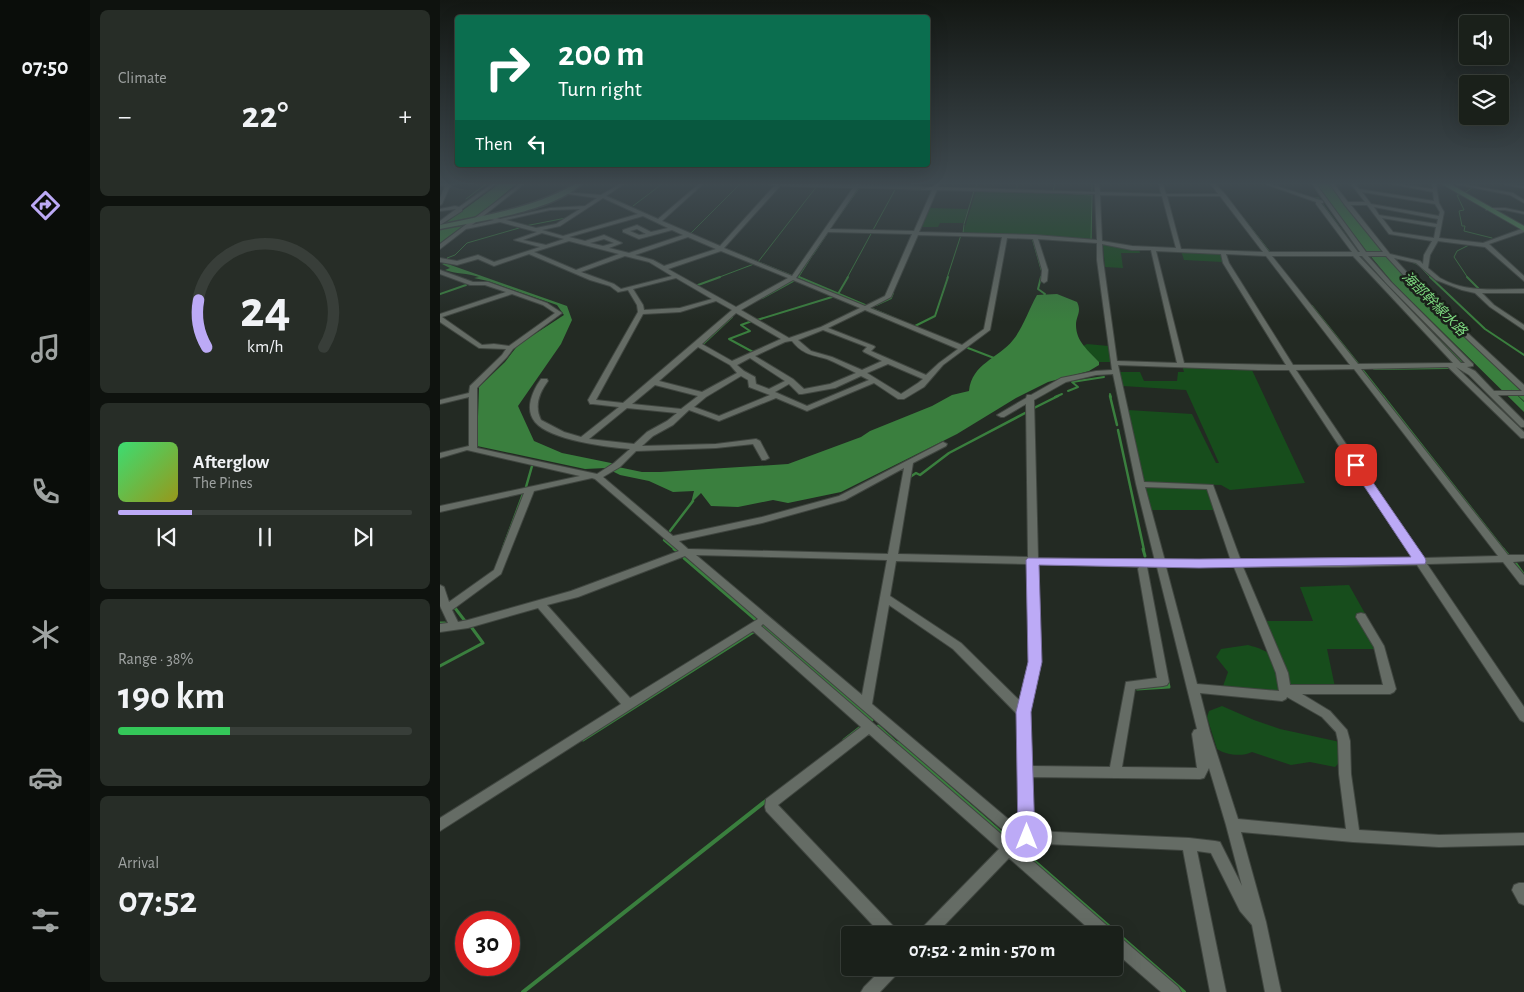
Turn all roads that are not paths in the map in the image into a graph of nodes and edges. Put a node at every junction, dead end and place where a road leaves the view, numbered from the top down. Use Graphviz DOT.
graph roads {
  1 [pos="462,230"];
  2 [pos="588,230"];
  3 [pos="665,230"];
  4 [pos="678,230"];
  5 [pos="737,230"];
  6 [pos="826,230"];
  7 [pos="835,230"];
  8 [pos="1100,230"];
  9 [pos="1173,230"];
  10 [pos="1250,230"];
  11 [pos="1338,230"];
  12 [pos="1348,230"];
  13 [pos="1367,230"];
  14 [pos="1389,230"];
  15 [pos="1439,230"];
  16 [pos="1524,230"];
  17 [pos="534,231"];
  18 [pos="541,232"];
  19 [pos="916,233"];
  20 [pos="651,234"];
  21 [pos="688,235"];
  22 [pos="1510,235"];
  23 [pos="1005,236"];
  24 [pos="1035,237"];
  25 [pos="561,238"];
  26 [pos="569,239"];
  27 [pos="1436,239"];
  28 [pos="1524,239"];
  29 [pos="1100,242"];
  30 [pos="584,243"];
  31 [pos="1485,245"];
  32 [pos="545,246"];
  33 [pos="440,247"];
  34 [pos="604,248"];
  35 [pos="720,249"];
  36 [pos="1154,249"];
  37 [pos="1178,250"];
  38 [pos="529,252"];
  39 [pos="1223,252"];
  40 [pos="627,254"];
  41 [pos="1268,254"];
  42 [pos="1355,254"];
  43 [pos="1366,254"];
  44 [pos="1385,254"];
  45 [pos="440,260"];
  46 [pos="1426,267"];
  47 [pos="665,268"];
  48 [pos="440,272"];
  49 [pos="576,272"];
  50 [pos="678,276"];
  51 [pos="793,278"];
  52 [pos="1524,279"];
  53 [pos="1044,281"];
  54 [pos="629,288"];
  55 [pos="1477,291"];
  56 [pos="1524,291"];
  57 [pos="510,293"];
  58 [pos="717,299"];
  59 [pos="865,308"];
  60 [pos="736,310"];
  61 [pos="641,312"];
  62 [pos="440,317"];
  63 [pos="823,328"];
  64 [pos="1524,328"];
  65 [pos="791,339"];
  66 [pos="697,344"];
  67 [pos="510,348"];
  68 [pos="962,348"];
  69 [pos="749,355"];
  70 [pos="888,361"];
  71 [pos="1114,363"];
  72 [pos="732,364"];
  73 [pos="1181,364"];
  74 [pos="1455,365"];
  75 [pos="1357,367"];
  76 [pos="1291,368"];
  77 [pos="1116,372"];
  78 [pos="740,373"];
  79 [pos="861,374"];
  80 [pos="927,378"];
  81 [pos="544,380"];
  82 [pos="790,381"];
  83 [pos="873,381"];
  84 [pos="654,382"];
  85 [pos="1524,389"];
  86 [pos="772,393"];
  87 [pos="1494,393"];
  88 [pos="1524,393"];
  89 [pos="474,394"];
  90 [pos="703,395"];
  91 [pos="1030,397"];
  92 [pos="440,402"];
  93 [pos="625,406"];
  94 [pos="687,410"];
  95 [pos="1001,415"];
  96 [pos="1524,425"];
  97 [pos="1524,436"];
  98 [pos="584,439"];
  99 [pos="943,444"];
  100 [pos="637,448"];
  101 [pos="473,450"];
  102 [pos="440,456"];
  103 [pos="765,458"];
  104 [pos="909,462"];
  105 [pos="599,475"];
  106 [pos="1140,484"];
  107 [pos="530,489"];
  108 [pos="440,509"];
  109 [pos="672,539"];
  110 [pos="687,552"];
  111 [pos="892,556"];
  112 [pos="1506,558"];
  113 [pos="1524,558"];
  114 [pos="1033,560"];
  115 [pos="1420,561"];
  116 [pos="1160,564"];
  117 [pos="1237,564"];
  118 [pos="1144,569"];
  119 [pos="1524,582"];
  120 [pos="440,589"];
  121 [pos="885,597"];
  122 [pos="540,604"];
  123 [pos="446,608"];
  124 [pos="1361,617"];
  125 [pos="759,622"];
  126 [pos="456,626"];
  127 [pos="440,628"];
  128 [pos="1193,688"];
  129 [pos="1285,690"];
  130 [pos="629,705"];
  131 [pos="866,706"];
  132 [pos="1023,712"];
  133 [pos="1524,717"];
  134 [pos="870,727"];
  135 [pos="1204,732"];
  136 [pos="1026,771"];
  137 [pos="1116,772"];
  138 [pos="440,825"];
  139 [pos="1233,825"];
  140 [pos="1353,836"];
  141 [pos="1023,837"];
  142 [pos="1524,839"];
  143 [pos="1189,844"];
  144 [pos="1008,848"];
  145 [pos="1524,890"];
  146 [pos="1524,898"];
  147 [pos="1259,922"];
  148 [pos="883,926"];
  149 [pos="934,926"];
  150 [pos="1098,926"];
  151 [pos="1123,949"];
  152 [pos="885,976"];
  153 [pos="870,992"];
  154 [pos="1173,992"];
  155 [pos="1218,992"];
  156 [pos="1273,992"];
  1 -- 33 [label="street"];
  2 -- 25 [label="street"];
  3 -- 20 [label="street"];
  4 -- 21 [label="street"];
  5 -- 35 [label="street"];
  6 -- 51 [label="street"];
  7 -- 19 [label="street"];
  8 -- 29 [label="street"];
  9 -- 37 [label="street"];
  10 -- 41 [label="street"];
  11 -- 42 [label="street"];
  12 -- 43 [label="street"];
  13 -- 44 [label="street"];
  14 -- 27 [label="street"];
  15 -- 27 [label="street"];
  16 -- 22 [label="street"];
  17 -- 18 [label="street"];
  18 -- 25 [label="street"];
  18 -- 32 [label="street"];
  19 -- 23 [label="street"];
  19 -- 59 [label="street"];
  21 -- 35 [label="street"];
  21 -- 40 [label="street"];
  22 -- 28 [label="street"];
  22 -- 31 [label="street"];
  23 -- 24 [label="street"];
  23 -- 68 [label="street"];
  24 -- 29 [label="street"];
  24 -- 53 [label="street"];
  25 -- 26 [label="street"];
  26 -- 30 [label="street"];
  26 -- 32 [label="street"];
  27 -- 31 [label="street"];
  27 -- 46 [label="street"];
  29 -- 36 [label="street"];
  29 -- 71 [label="street"];
  30 -- 34 [label="street"];
  30 -- 34 [label="street"];
  31 -- 52 [label="street"];
  32 -- 38 [label="street"];
  34 -- 40 [label="street"];
  35 -- 47 [label="street"];
  35 -- 51 [label="street"];
  36 -- 37 [label="street"];
  36 -- 73 [label="street"];
  37 -- 39 [label="street"];
  38 -- 45 [label="street"];
  38 -- 49 [label="street"];
  39 -- 41 [label="street"];
  39 -- 76 [label="street"];
  40 -- 47 [label="street"];
  40 -- 49 [label="street"];
  41 -- 42 [label="street"];
  41 -- 75 [label="street"];
  42 -- 43 [label="street"];
  42 -- 74 [label="street"];
  43 -- 44 [label="street"];
  43 -- 74 [label="street"];
  44 -- 46 [label="street"];
  44 -- 85 [label="street"];
  46 -- 55 [label="street"];
  47 -- 50 [label="street"];
  48 -- 57 [label="street"];
  49 -- 54 [label="street"];
  50 -- 54 [label="street"];
  50 -- 58 [label="street"];
  51 -- 59 [label="street"];
  51 -- 60 [label="street"];
  54 -- 61 [label="street"];
  55 -- 56 [label="street"];
  55 -- 64 [label="street"];
  57 -- 62 [label="street"];
  57 -- 67 [label="street"];
  58 -- 60 [label="street"];
  58 -- 61 [label="street"];
  59 -- 63 [label="street"];
  59 -- 68 [label="street"];
  60 -- 65 [label="street"];
  60 -- 66 [label="street"];
  61 -- 93 [label="street"];
  62 -- 67 [label="street"];
  63 -- 65 [label="street"];
  63 -- 70 [label="street"];
  65 -- 69 [label="street"];
  65 -- 79 [label="street"];
  66 -- 72 [label="street"];
  66 -- 84 [label="street"];
  67 -- 89 [label="street"];
  68 -- 80 [label="street"];
  69 -- 72 [label="street"];
  69 -- 82 [label="street"];
  70 -- 79 [label="street"];
  70 -- 80 [label="street"];
  71 -- 73 [label="street"];
  71 -- 77 [label="street"];
  72 -- 78 [label="street"];
  73 -- 76 [label="street"];
  74 -- 75 [label="street"];
  74 -- 87 [label="street"];
  74 -- 97 [label="street"];
  75 -- 76 [label="street"];
  75 -- 112 [label="street"];
  76 -- 115 [label="street"];
  77 -- 91 [label="street"];
  77 -- 106 [label="street"];
  78 -- 86 [label="street"];
  78 -- 90 [label="street"];
  79 -- 82 [label="street"];
  79 -- 83 [label="street"];
  80 -- 83 [label="street"];
  81 -- 98 [label="street"];
  82 -- 86 [label="street"];
  83 -- 86 [label="street"];
  84 -- 90 [label="street"];
  84 -- 93 [label="street"];
  86 -- 94 [label="street"];
  87 -- 88 [label="street"];
  87 -- 96 [label="street"];
  89 -- 92 [label="street"];
  89 -- 101 [label="street"];
  90 -- 94 [label="street"];
  91 -- 95 [label="street"];
  91 -- 114 [label="street"];
  93 -- 94 [label="street"];
  93 -- 98 [label="street"];
  94 -- 100 [label="street"];
  98 -- 100 [label="street"];
  99 -- 104 [label="street"];
  100 -- 103 [label="street"];
  100 -- 105 [label="street"];
  101 -- 102 [label="street"];
  101 -- 105 [label="street"];
  104 -- 109 [label="street"];
  104 -- 111 [label="street"];
  105 -- 107 [label="street"];
  105 -- 109 [label="street"];
  106 -- 116 [label="street"];
  106 -- 117 [label="street"];
  107 -- 108 [label="street"];
  107 -- 123 [label="street"];
  109 -- 110 [label="street"];
  110 -- 111 [label="street"];
  110 -- 122 [label="street"];
  110 -- 125 [label="street"];
  111 -- 114 [label="street"];
  111 -- 121 [label="street"];
  112 -- 113 [label="street"];
  112 -- 115 [label="street"];
  112 -- 119 [label="street"];
  114 -- 116 [label="street"];
  114 -- 132 [label="street"];
  115 -- 117 [label="street"];
  115 -- 133 [label="street"];
  116 -- 117 [label="street"];
  116 -- 128 [label="street"];
  117 -- 129 [label="street"];
  118 -- 137 [label="street"];
  120 -- 123 [label="street"];
  121 -- 131 [label="street"];
  121 -- 132 [label="street"];
  122 -- 126 [label="street"];
  122 -- 130 [label="street"];
  123 -- 126 [label="street"];
  124 -- 129 [label="street"];
  125 -- 130 [label="street"];
  125 -- 131 [label="street"];
  125 -- 134 [label="street"];
  126 -- 127 [label="street"];
  128 -- 129 [label="street"];
  128 -- 135 [label="street"];
  129 -- 140 [label="street"];
  130 -- 138 [label="street"];
  131 -- 141 [label="street"];
  132 -- 136 [label="street"];
  134 -- 144 [label="street"];
  134 -- 148 [label="street"];
  135 -- 137 [label="street"];
  135 -- 139 [label="street"];
  136 -- 137 [label="street"];
  136 -- 141 [label="street"];
  139 -- 140 [label="street"];
  139 -- 147 [label="street"];
  140 -- 142 [label="street"];
  141 -- 143 [label="street"];
  141 -- 144 [label="street"];
  143 -- 147 [label="street"];
  143 -- 155 [label="street"];
  144 -- 149 [label="street"];
  144 -- 150 [label="street"];
  145 -- 146 [label="street"];
  147 -- 156 [label="street"];
  151 -- 154 [label="street"];
  152 -- 153 [label="street"];
}
